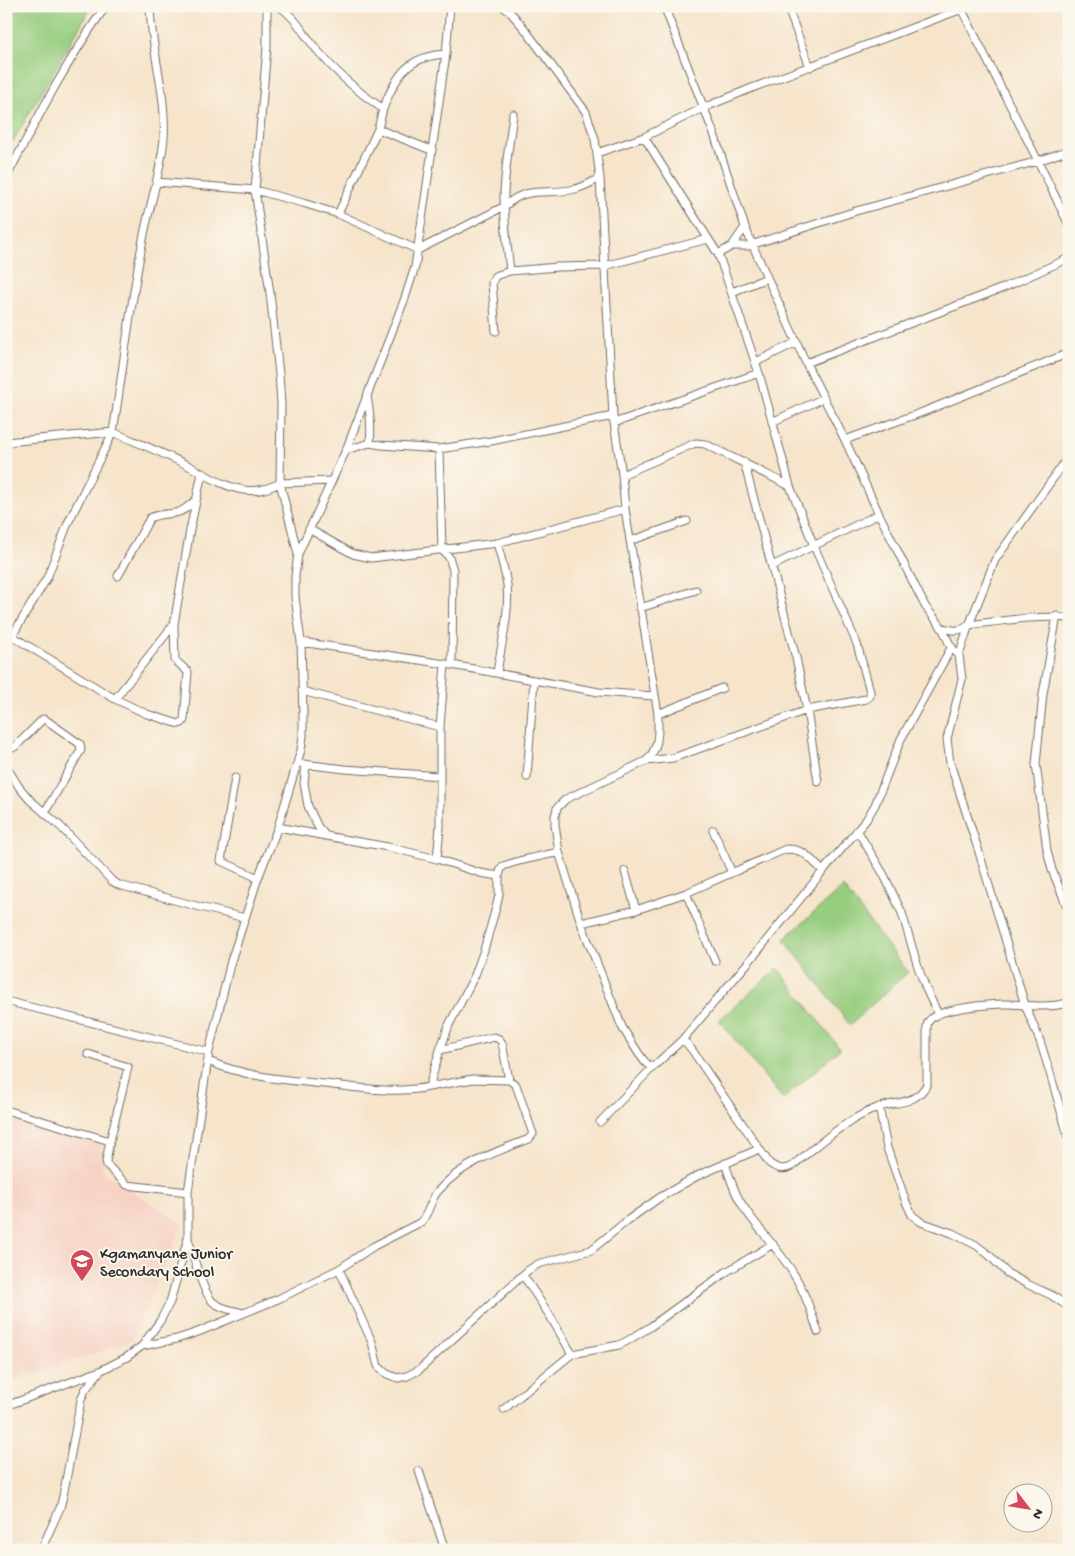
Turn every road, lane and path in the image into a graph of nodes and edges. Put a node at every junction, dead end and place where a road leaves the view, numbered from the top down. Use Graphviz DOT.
graph roads {
  1 [pos="106,6"];
  2 [pos="150,6"];
  3 [pos="267,6"];
  4 [pos="279,6"];
  5 [pos="450,6"];
  6 [pos="502,6"];
  7 [pos="787,6"];
  8 [pos="970,6"];
  9 [pos="666,7"];
  10 [pos="962,10"];
  11 [pos="446,54"];
  12 [pos="810,67"];
  13 [pos="704,108"];
  14 [pos="383,109"];
  15 [pos="513,114"];
  16 [pos="378,129"];
  17 [pos="644,137"];
  18 [pos="431,150"];
  19 [pos="1069,150"];
  20 [pos="597,153"];
  21 [pos="1038,162"];
  22 [pos="6,178"];
  23 [pos="600,178"];
  24 [pos="156,182"];
  25 [pos="255,190"];
  26 [pos="504,206"];
  27 [pos="338,214"];
  28 [pos="1069,226"];
  29 [pos="745,227"];
  30 [pos="708,239"];
  31 [pos="752,244"];
  32 [pos="732,246"];
  33 [pos="418,250"];
  34 [pos="718,254"];
  35 [pos="1069,258"];
  36 [pos="604,266"];
  37 [pos="510,271"];
  38 [pos="768,278"];
  39 [pos="732,292"];
  40 [pos="496,331"];
  41 [pos="797,342"];
  42 [pos="1069,353"];
  43 [pos="756,362"];
  44 [pos="806,363"];
  45 [pos="759,373"];
  46 [pos="367,396"];
  47 [pos="824,398"];
  48 [pos="613,420"];
  49 [pos="772,422"];
  50 [pos="114,432"];
  51 [pos="845,440"];
  52 [pos="6,442"];
  53 [pos="370,443"];
  54 [pos="439,449"];
  55 [pos="346,450"];
  56 [pos="1069,456"];
  57 [pos="744,462"];
  58 [pos="202,473"];
  59 [pos="622,475"];
  60 [pos="332,481"];
  61 [pos="280,483"];
  62 [pos="790,486"];
  63 [pos="196,500"];
  64 [pos="625,509"];
  65 [pos="879,514"];
  66 [pos="687,521"];
  67 [pos="309,529"];
  68 [pos="630,541"];
  69 [pos="497,544"];
  70 [pos="814,546"];
  71 [pos="442,550"];
  72 [pos="298,554"];
  73 [pos="772,566"];
  74 [pos="118,576"];
  75 [pos="696,590"];
  76 [pos="640,608"];
  77 [pos="1057,616"];
  78 [pos="1069,618"];
  79 [pos="174,624"];
  80 [pos="969,625"];
  81 [pos="941,627"];
  82 [pos="9,635"];
  83 [pos="301,642"];
  84 [pos="950,648"];
  85 [pos="958,655"];
  86 [pos="448,665"];
  87 [pos="496,673"];
  88 [pos="534,680"];
  89 [pos="722,688"];
  90 [pos="302,691"];
  91 [pos="654,696"];
  92 [pos="115,699"];
  93 [pos="807,710"];
  94 [pos="658,714"];
  95 [pos="440,728"];
  96 [pos="6,751"];
  97 [pos="646,761"];
  98 [pos="298,763"];
  99 [pos="306,765"];
  100 [pos="6,766"];
  101 [pos="439,776"];
  102 [pos="527,777"];
  103 [pos="235,778"];
  104 [pos="818,782"];
  105 [pos="45,812"];
  106 [pos="278,827"];
  107 [pos="713,830"];
  108 [pos="857,830"];
  109 [pos="326,836"];
  110 [pos="559,852"];
  111 [pos="437,859"];
  112 [pos="625,870"];
  113 [pos="823,870"];
  114 [pos="732,873"];
  115 [pos="498,876"];
  116 [pos="258,878"];
  117 [pos="686,893"];
  118 [pos="636,910"];
  119 [pos="1069,911"];
  120 [pos="245,918"];
  121 [pos="581,923"];
  122 [pos="715,961"];
  123 [pos="6,1002"];
  124 [pos="1069,1003"];
  125 [pos="1025,1005"];
  126 [pos="938,1014"];
  127 [pos="683,1039"];
  128 [pos="440,1050"];
  129 [pos="209,1052"];
  130 [pos="88,1054"];
  131 [pos="208,1061"];
  132 [pos="652,1068"];
  133 [pos="509,1080"];
  134 [pos="429,1088"];
  135 [pos="879,1107"];
  136 [pos="6,1110"];
  137 [pos="600,1122"];
  138 [pos="1069,1139"];
  139 [pos="110,1141"];
  140 [pos="759,1149"];
  141 [pos="725,1163"];
  142 [pos="188,1192"];
  143 [pos="188,1238"];
  144 [pos="773,1244"];
  145 [pos="339,1269"];
  146 [pos="523,1275"];
  147 [pos="1069,1307"];
  148 [pos="243,1313"];
  149 [pos="818,1332"];
  150 [pos="142,1346"];
  151 [pos="572,1354"];
  152 [pos="100,1371"];
  153 [pos="6,1406"];
  154 [pos="504,1409"];
  155 [pos="419,1471"];
  156 [pos="41,1550"];
  157 [pos="445,1550"];
  1 -- 22 [label="street"];
  2 -- 24 [label="street"];
  3 -- 25 [label="street"];
  4 -- 14 [label="street"];
  5 -- 11 [label="street"];
  6 -- 20 [label="street"];
  7 -- 12 [label="street"];
  8 -- 10 [label="street"];
  9 -- 13 [label="street"];
  10 -- 12 [label="street"];
  10 -- 21 [label="street"];
  11 -- 14 [label="street"];
  11 -- 18 [label="street"];
  12 -- 13 [label="street"];
  13 -- 17 [label="street"];
  13 -- 29 [label="street"];
  14 -- 16 [label="street"];
  15 -- 26 [label="street"];
  16 -- 18 [label="street"];
  16 -- 27 [label="street"];
  17 -- 20 [label="street"];
  17 -- 30 [label="street"];
  18 -- 33 [label="street"];
  19 -- 21 [label="street"];
  20 -- 23 [label="street"];
  21 -- 28 [label="street"];
  21 -- 31 [label="street"];
  23 -- 26 [label="street"];
  23 -- 36 [label="street"];
  24 -- 25 [label="street"];
  24 -- 50 [label="street"];
  25 -- 27 [label="street"];
  25 -- 61 [label="street"];
  26 -- 33 [label="street"];
  26 -- 37 [label="street"];
  27 -- 33 [label="street"];
  29 -- 31 [label="street"];
  29 -- 32 [label="street"];
  30 -- 34 [label="street"];
  30 -- 36 [label="street"];
  31 -- 32 [label="street"];
  31 -- 38 [label="street"];
  32 -- 34 [label="street"];
  33 -- 46 [label="street"];
  34 -- 39 [label="street"];
  35 -- 44 [label="street"];
  36 -- 37 [label="street"];
  36 -- 48 [label="street"];
  37 -- 40 [label="street"];
  38 -- 39 [label="street"];
  38 -- 41 [label="street"];
  39 -- 43 [label="street"];
  41 -- 43 [label="street"];
  41 -- 44 [label="street"];
  42 -- 51 [label="street"];
  43 -- 45 [label="street"];
  44 -- 47 [label="street"];
  45 -- 48 [label="street"];
  45 -- 49 [label="street"];
  46 -- 53 [label="street"];
  46 -- 55 [label="street"];
  47 -- 49 [label="street"];
  47 -- 51 [label="street"];
  48 -- 54 [label="street"];
  48 -- 59 [label="street"];
  49 -- 62 [label="street"];
  50 -- 52 [label="street"];
  50 -- 58 [label="street"];
  50 -- 82 [label="street"];
  51 -- 65 [label="street"];
  53 -- 54 [label="street"];
  53 -- 55 [label="street"];
  54 -- 71 [label="street"];
  55 -- 60 [label="street"];
  56 -- 80 [label="street"];
  57 -- 59 [label="street"];
  57 -- 62 [label="street"];
  57 -- 73 [label="street"];
  58 -- 61 [label="street"];
  58 -- 63 [label="street"];
  59 -- 64 [label="street"];
  60 -- 61 [label="street"];
  60 -- 67 [label="street"];
  61 -- 72 [label="street"];
  62 -- 70 [label="street"];
  63 -- 74 [label="street"];
  63 -- 79 [label="street"];
  64 -- 68 [label="street"];
  64 -- 69 [label="street"];
  65 -- 70 [label="street"];
  65 -- 81 [label="street"];
  66 -- 68 [label="street"];
  67 -- 71 [label="street"];
  67 -- 72 [label="street"];
  68 -- 76 [label="street"];
  69 -- 71 [label="street"];
  69 -- 87 [label="street"];
  70 -- 73 [label="street"];
  70 -- 93 [label="street"];
  71 -- 86 [label="street"];
  72 -- 83 [label="street"];
  73 -- 93 [label="street"];
  75 -- 76 [label="street"];
  76 -- 91 [label="street"];
  77 -- 78 [label="street"];
  77 -- 80 [label="street"];
  77 -- 119 [label="street"];
  79 -- 92 [label="street"];
  79 -- 92 [label="street"];
  80 -- 81 [label="street"];
  80 -- 85 [label="street"];
  81 -- 84 [label="street"];
  82 -- 92 [label="street"];
  83 -- 86 [label="street"];
  83 -- 90 [label="street"];
  84 -- 85 [label="street"];
  84 -- 108 [label="street"];
  85 -- 125 [label="street"];
  86 -- 87 [label="street"];
  86 -- 95 [label="street"];
  87 -- 88 [label="street"];
  88 -- 91 [label="street"];
  88 -- 102 [label="street"];
  89 -- 94 [label="street"];
  90 -- 95 [label="street"];
  90 -- 98 [label="street"];
  91 -- 94 [label="street"];
  93 -- 97 [label="street"];
  93 -- 104 [label="street"];
  94 -- 97 [label="street"];
  95 -- 101 [label="street"];
  96 -- 105 [label="street"];
  97 -- 110 [label="street"];
  98 -- 99 [label="street"];
  98 -- 106 [label="street"];
  99 -- 101 [label="street"];
  99 -- 109 [label="street"];
  100 -- 105 [label="street"];
  101 -- 111 [label="street"];
  103 -- 116 [label="street"];
  105 -- 120 [label="street"];
  106 -- 109 [label="street"];
  106 -- 116 [label="street"];
  107 -- 114 [label="street"];
  108 -- 113 [label="street"];
  108 -- 126 [label="street"];
  109 -- 111 [label="street"];
  110 -- 115 [label="street"];
  110 -- 121 [label="street"];
  111 -- 115 [label="street"];
  112 -- 118 [label="street"];
  113 -- 114 [label="street"];
  113 -- 127 [label="street"];
  114 -- 117 [label="street"];
  115 -- 128 [label="street"];
  116 -- 120 [label="street"];
  117 -- 118 [label="street"];
  117 -- 122 [label="street"];
  118 -- 121 [label="street"];
  120 -- 129 [label="street"];
  121 -- 132 [label="street"];
  123 -- 129 [label="street"];
  124 -- 125 [label="street"];
  125 -- 126 [label="street"];
  125 -- 138 [label="street"];
  126 -- 135 [label="street"];
  127 -- 132 [label="street"];
  127 -- 140 [label="street"];
  128 -- 133 [label="street"];
  128 -- 134 [label="street"];
  129 -- 131 [label="street"];
  130 -- 139 [label="street"];
  131 -- 134 [label="street"];
  131 -- 142 [label="street"];
  132 -- 137 [label="street"];
  133 -- 134 [label="street"];
  133 -- 145 [label="street"];
  135 -- 140 [label="street"];
  135 -- 147 [label="street"];
  136 -- 139 [label="street"];
  139 -- 142 [label="street"];
  140 -- 141 [label="street"];
  141 -- 144 [label="street"];
  141 -- 146 [label="street"];
  142 -- 143 [label="street"];
  143 -- 148 [label="street"];
  143 -- 150 [label="street"];
  144 -- 149 [label="street"];
  144 -- 151 [label="street"];
  145 -- 146 [label="street"];
  145 -- 148 [label="street"];
  146 -- 151 [label="street"];
  148 -- 150 [label="street"];
  150 -- 152 [label="street"];
  151 -- 154 [label="street"];
  152 -- 153 [label="street"];
  152 -- 156 [label="street"];
  155 -- 157 [label="street"];
}
